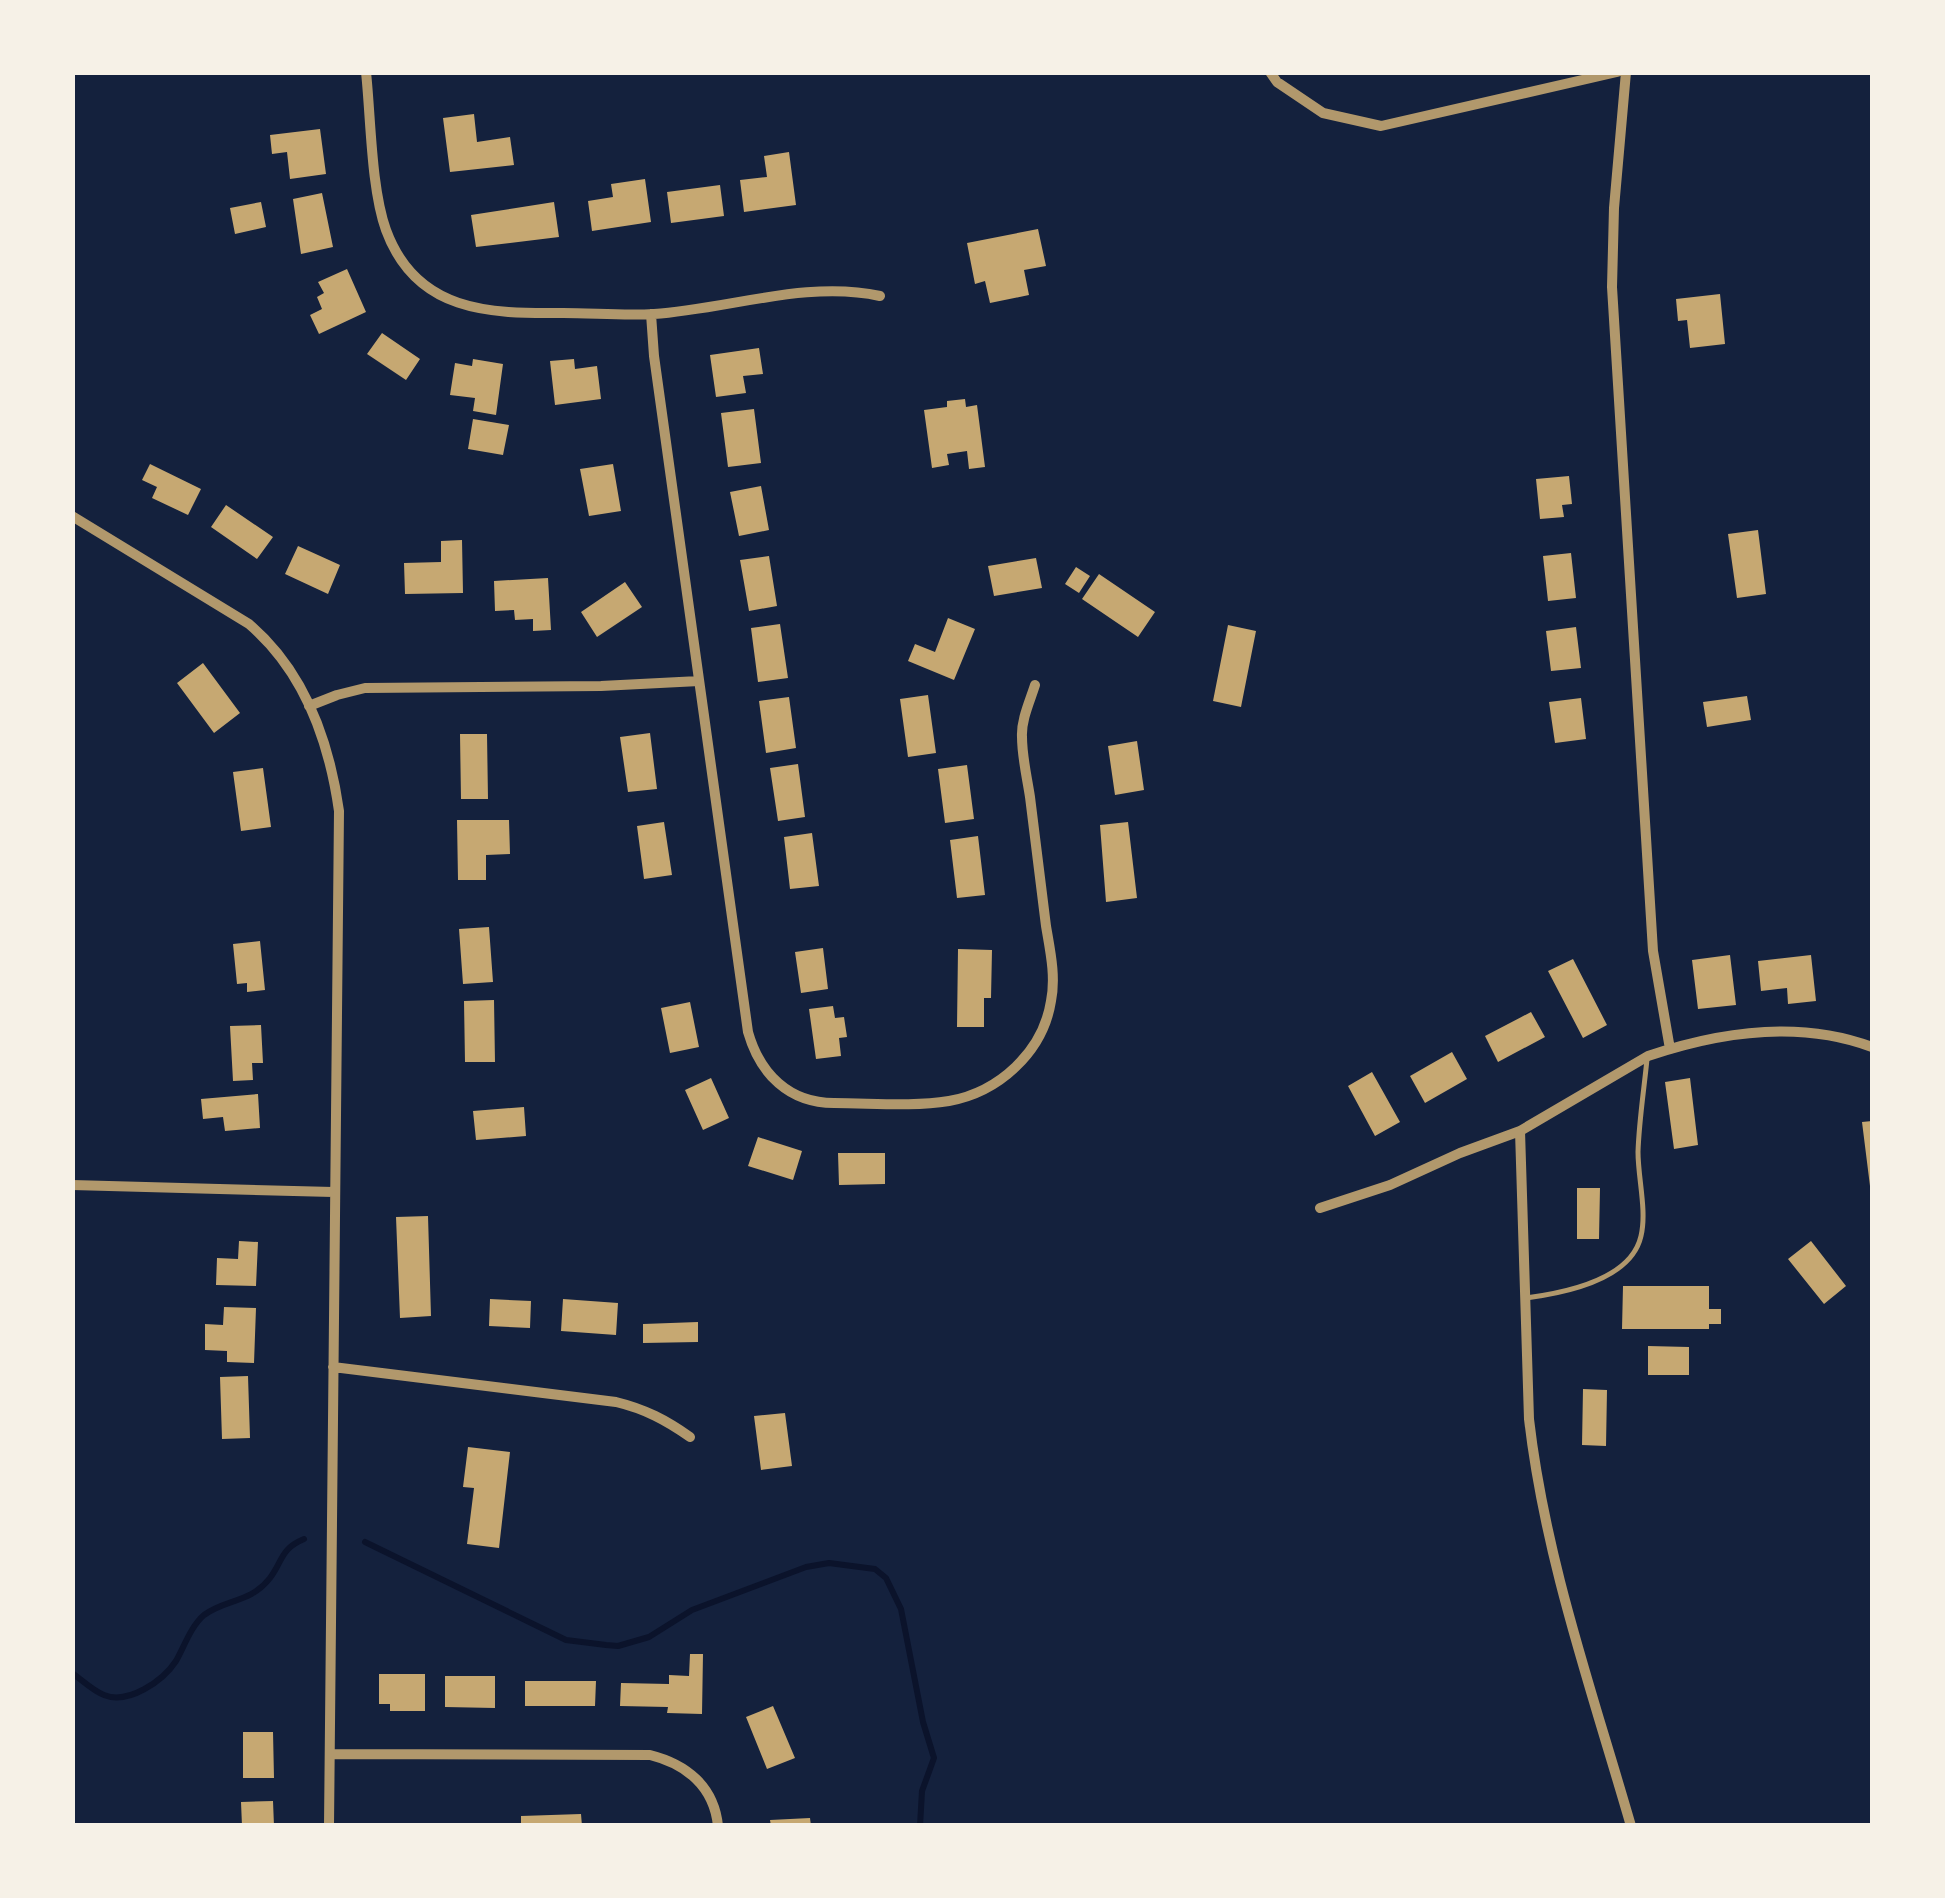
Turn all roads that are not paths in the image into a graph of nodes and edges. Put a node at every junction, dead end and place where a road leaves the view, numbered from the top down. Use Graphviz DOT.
graph roads {
  1 [pos="366,72"];
  2 [pos="1270,72"];
  3 [pos="1617,72"];
  4 [pos="1626,72"];
  5 [pos="880,296"];
  6 [pos="652,314"];
  7 [pos="72,516"];
  8 [pos="699,681"];
  9 [pos="1034,685"];
  10 [pos="309,706"];
  11 [pos="1872,1047"];
  12 [pos="1670,1049"];
  13 [pos="1648,1056"];
  14 [pos="1520,1132"];
  15 [pos="72,1185"];
  16 [pos="333,1192"];
  17 [pos="1320,1208"];
  18 [pos="1526,1298"];
  19 [pos="333,1367"];
  20 [pos="690,1437"];
  21 [pos="330,1754"];
  22 [pos="329,1826"];
  23 [pos="718,1826"];
  24 [pos="1631,1826"];
  1 -- 6 [label="street"];
  2 -- 3 [label="street"];
  4 -- 12 [label="street"];
  5 -- 6 [label="street"];
  6 -- 8 [label="street"];
  7 -- 10 [label="street"];
  8 -- 9 [label="street"];
  8 -- 10 [label="street"];
  10 -- 16 [label="street"];
  11 -- 12 [label="street"];
  12 -- 13 [label="street"];
  13 -- 14 [label="street"];
  13 -- 18 [label="lane"];
  14 -- 17 [label="street"];
  14 -- 18 [label="street"];
  15 -- 16 [label="street"];
  16 -- 19 [label="street"];
  18 -- 24 [label="street"];
  19 -- 20 [label="street"];
  19 -- 21 [label="street"];
  21 -- 22 [label="street"];
  21 -- 23 [label="street"];
}
